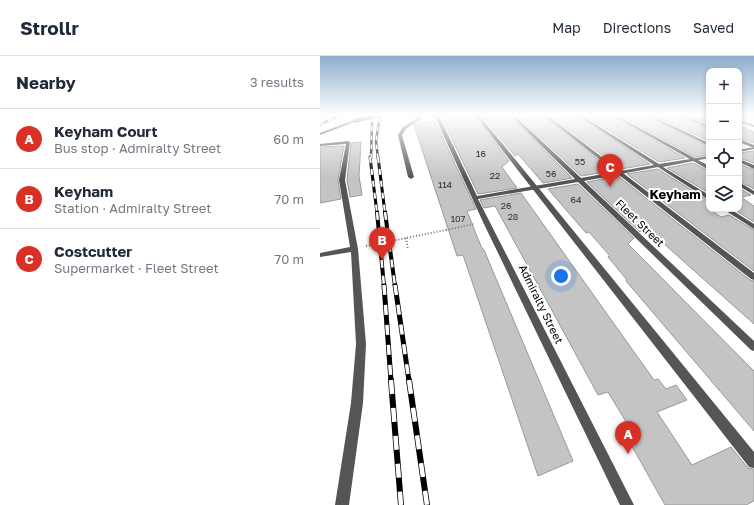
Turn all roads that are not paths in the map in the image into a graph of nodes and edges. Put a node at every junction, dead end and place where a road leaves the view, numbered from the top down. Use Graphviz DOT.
graph roads {
  1 [pos="400,136"];
  2 [pos="444,136"];
  3 [pos="494,136"];
  4 [pos="534,136"];
  5 [pos="573,136"];
  6 [pos="612,136"];
  7 [pos="652,136"];
  8 [pos="691,136"];
  9 [pos="742,141"];
  10 [pos="706,144"];
  11 [pos="320,146"];
  12 [pos="754,147"];
  13 [pos="742,150"];
  14 [pos="706,157"];
  15 [pos="694,159"];
  16 [pos="742,161"];
  17 [pos="659,166"];
  18 [pos="706,166"];
  19 [pos="754,167"];
  20 [pos="621,172"];
  21 [pos="411,177"];
  22 [pos="581,180"];
  23 [pos="742,186"];
  24 [pos="534,187"];
  25 [pos="754,193"];
  26 [pos="706,196"];
  27 [pos="475,198"];
  28 [pos="730,212"];
  29 [pos="754,228"];
  30 [pos="354,249"];
  31 [pos="320,255"];
  32 [pos="754,277"];
  33 [pos="754,348"];
  34 [pos="754,462"];
  35 [pos="342,505"];
  36 [pos="627,505"];
  1 -- 21 [label="street"];
  2 -- 27 [label="street, Admiralty Street"];
  3 -- 24 [label="street"];
  4 -- 22 [label="street, Fleet Street"];
  5 -- 20 [label="street"];
  6 -- 17 [label="street"];
  7 -- 15 [label="street"];
  8 -- 10 [label="street"];
  9 -- 12 [label="street"];
  11 -- 30 [label="street"];
  12 -- 13 [label="street"];
  14 -- 15 [label="street"];
  15 -- 17 [label="street"];
  15 -- 18 [label="street"];
  16 -- 19 [label="street"];
  17 -- 20 [label="street"];
  17 -- 26 [label="street"];
  20 -- 22 [label="street"];
  20 -- 32 [label="street"];
  22 -- 24 [label="street"];
  22 -- 33 [label="street, Fleet Street"];
  23 -- 25 [label="street"];
  24 -- 27 [label="street"];
  24 -- 34 [label="street"];
  27 -- 36 [label="street, Admiralty Street"];
  28 -- 29 [label="street"];
  30 -- 31 [label="street"];
  30 -- 35 [label="street"];
}
